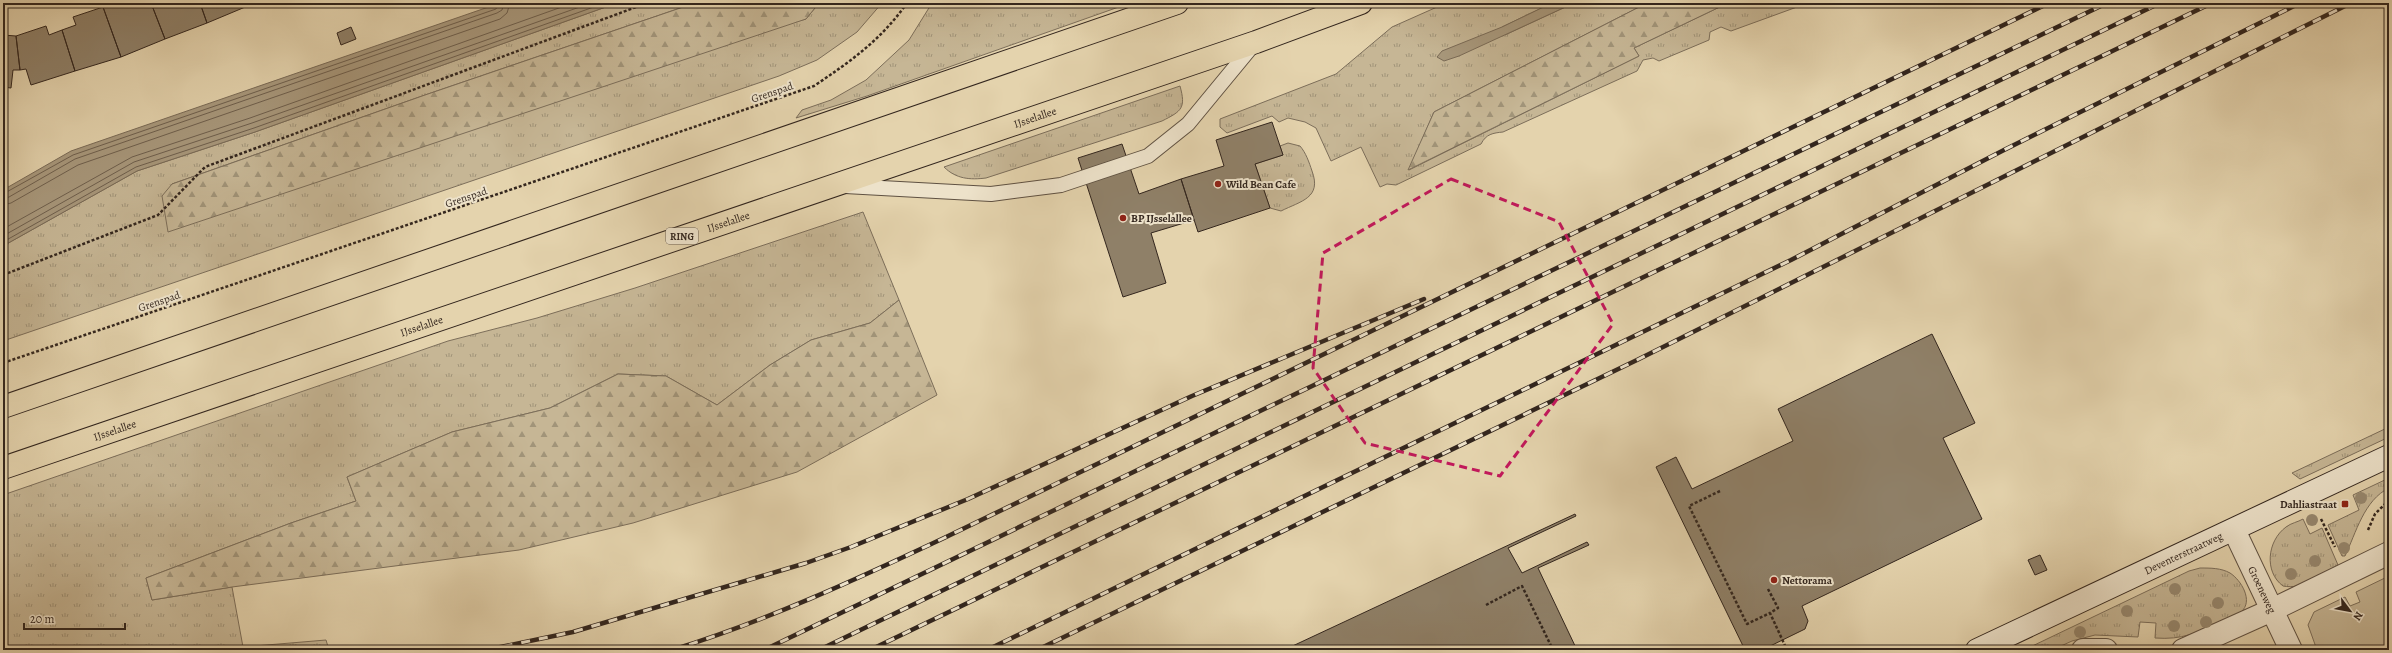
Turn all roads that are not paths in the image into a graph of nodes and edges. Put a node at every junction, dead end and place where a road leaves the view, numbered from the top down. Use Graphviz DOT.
graph roads {
  1 [pos="1177,3"];
  2 [pos="1361,3"];
  3 [pos="1256,42"];
  4 [pos="833,185"];
  5 [pos="3,407"];
  6 [pos="2389,456"];
  7 [pos="3,468"];
  8 [pos="2234,530"];
  9 [pos="2389,553"];
  10 [pos="2272,610"];
  11 [pos="1977,650"];
  12 [pos="2083,650"];
  13 [pos="2106,650"];
  14 [pos="2183,650"];
  15 [pos="2291,650"];
  1 -- 5 [label="main road"];
  2 -- 3 [label="main road, IJsselallee / RING"];
  3 -- 4 [label="main road, IJsselallee / RING"];
  3 -- 4 [label="lane"];
  4 -- 7 [label="main road, IJsselallee / RING"];
  6 -- 8 [label="street, Deventerstraatweg"];
  8 -- 10 [label="street, Groeneweg"];
  8 -- 11 [label="street, Deventerstraatweg"];
  9 -- 10 [label="street"];
  10 -- 14 [label="street"];
  10 -- 15 [label="street, Groeneweg"];
  12 -- 13 [label="street"];
}
